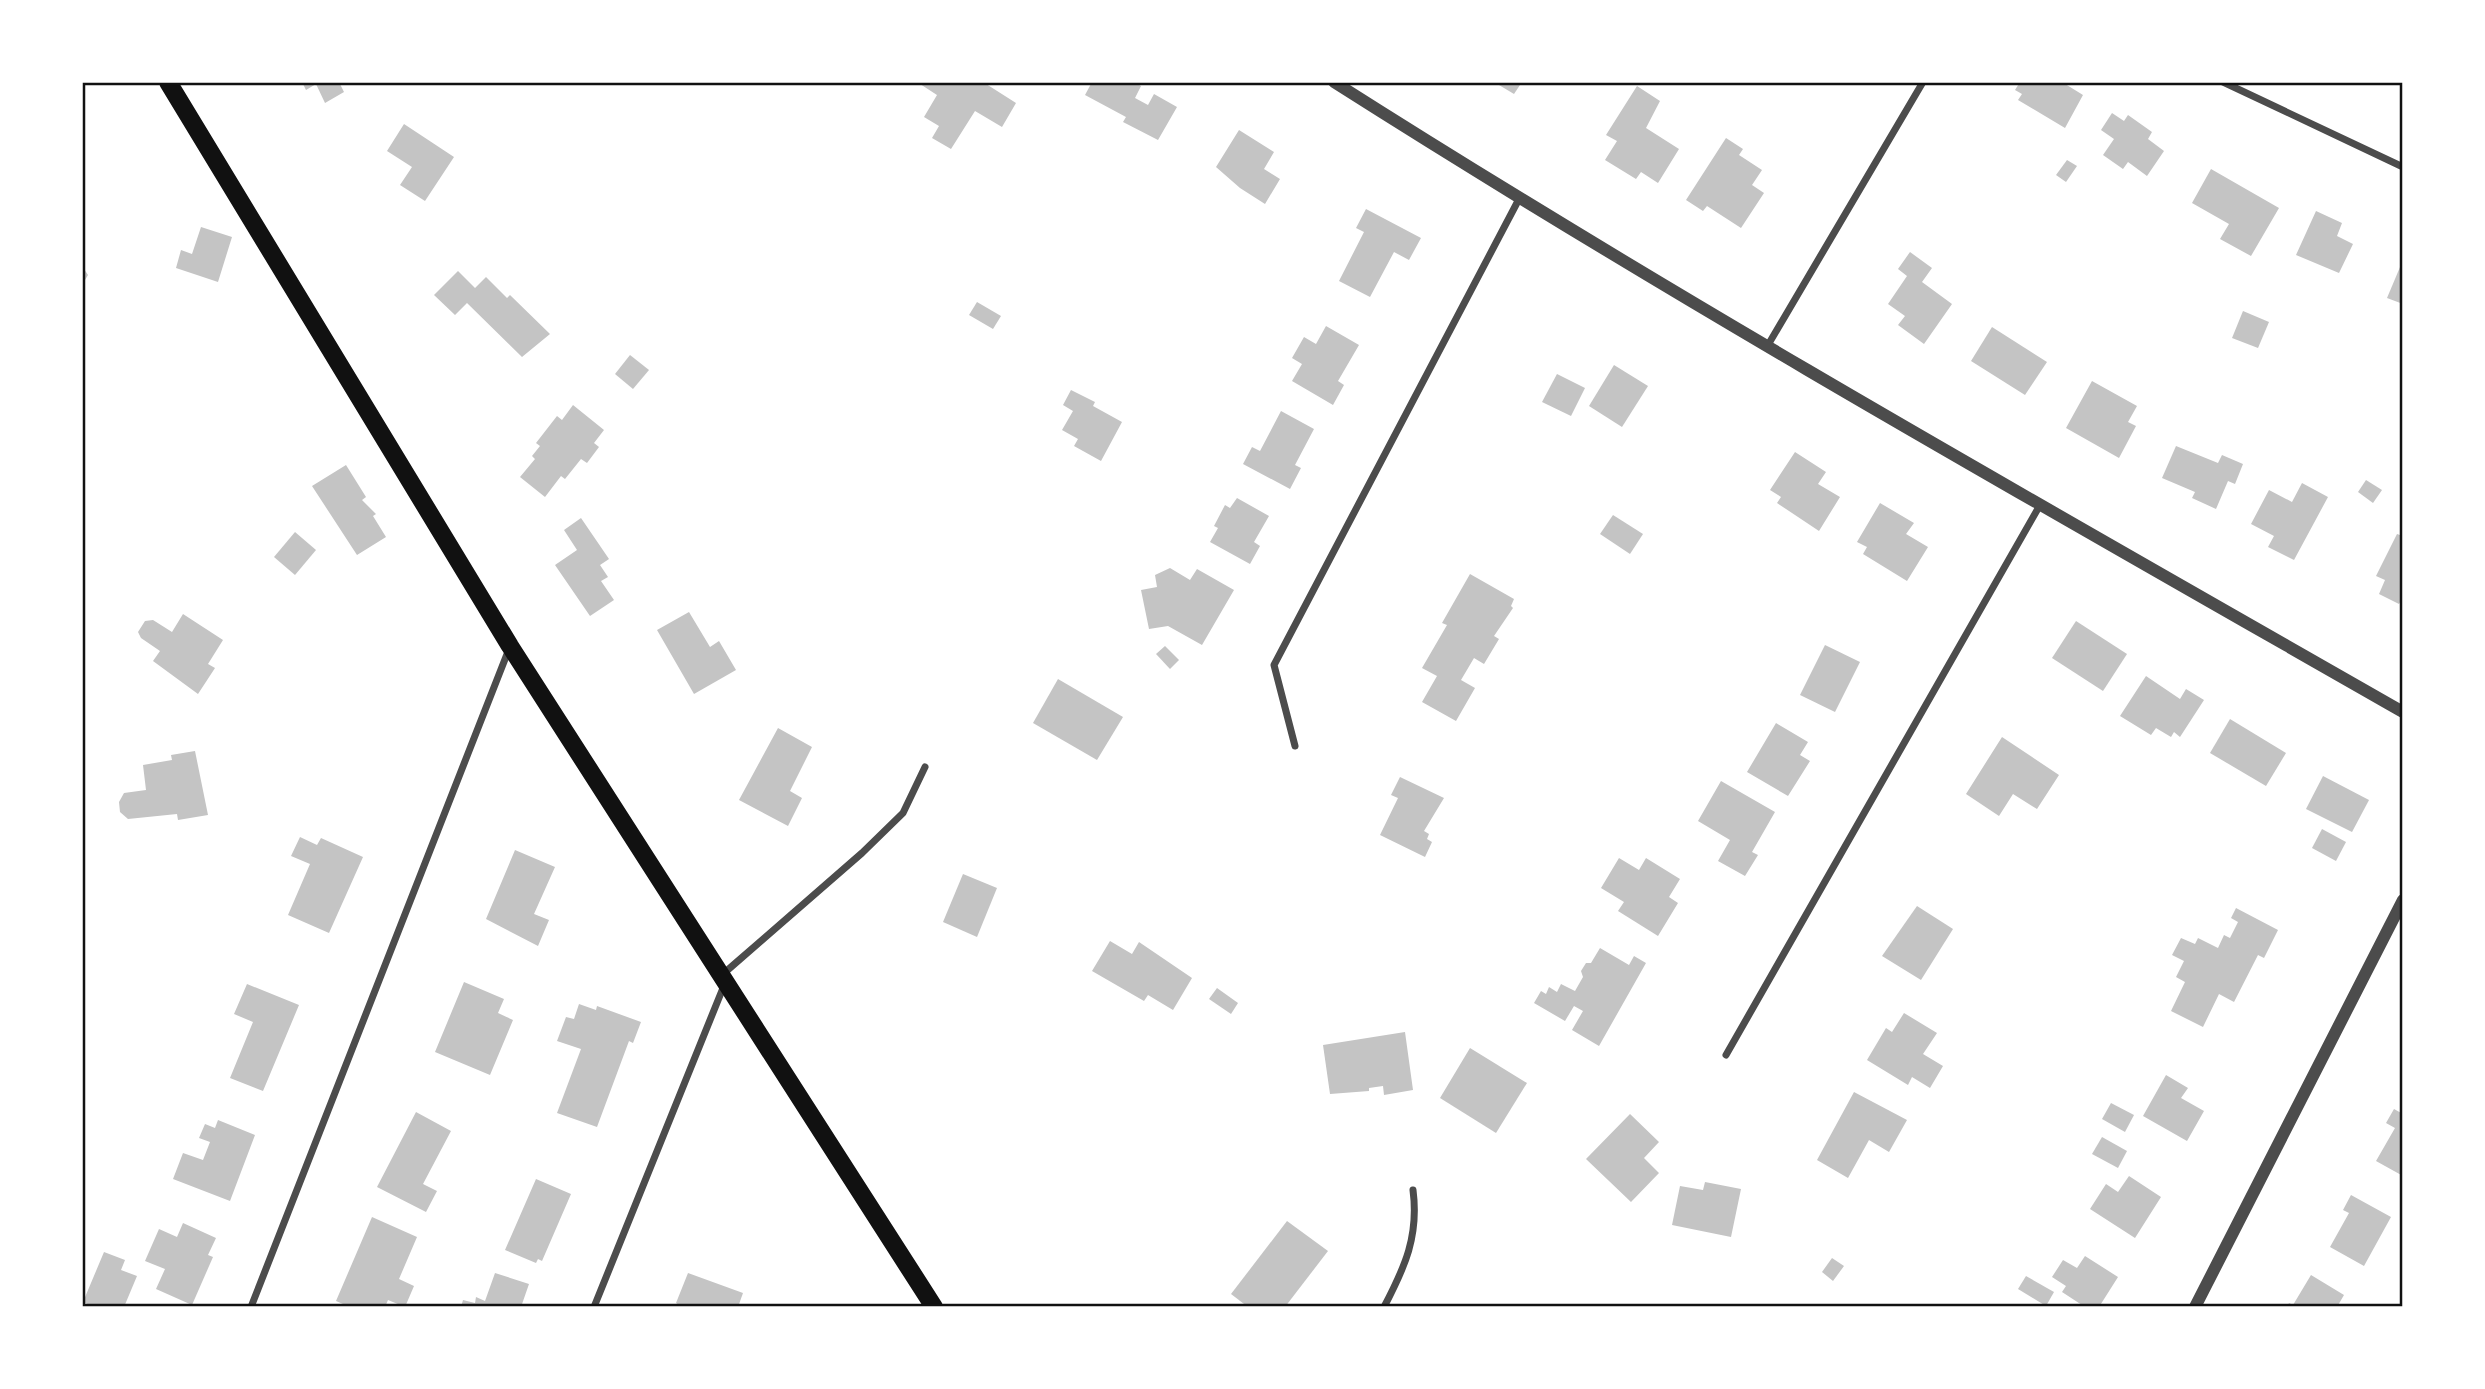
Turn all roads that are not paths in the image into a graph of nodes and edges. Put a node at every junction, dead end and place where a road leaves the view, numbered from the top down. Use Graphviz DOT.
graph roads {
  1 [pos="168,82"];
  2 [pos="1334,82"];
  3 [pos="1923,82"];
  4 [pos="2223,82"];
  5 [pos="2403,167"];
  6 [pos="1519,199"];
  7 [pos="1769,345"];
  8 [pos="2040,505"];
  9 [pos="510,646"];
  10 [pos="2403,712"];
  11 [pos="1295,746"];
  12 [pos="925,767"];
  13 [pos="2403,900"];
  14 [pos="725,976"];
  15 [pos="1726,1055"];
  16 [pos="1413,1190"];
  17 [pos="251,1307"];
  18 [pos="594,1307"];
  19 [pos="934,1307"];
  20 [pos="1384,1307"];
  21 [pos="2195,1307"];
  1 -- 9 [label="main road"];
  2 -- 6 [label="street"];
  3 -- 7 [label="street"];
  4 -- 5 [label="street"];
  6 -- 7 [label="street"];
  6 -- 11 [label="street"];
  7 -- 8 [label="street"];
  8 -- 10 [label="street"];
  8 -- 15 [label="street"];
  9 -- 14 [label="main road"];
  9 -- 17 [label="street"];
  12 -- 14 [label="street"];
  13 -- 21 [label="street"];
  14 -- 18 [label="street"];
  14 -- 19 [label="main road"];
  16 -- 20 [label="street"];
}
